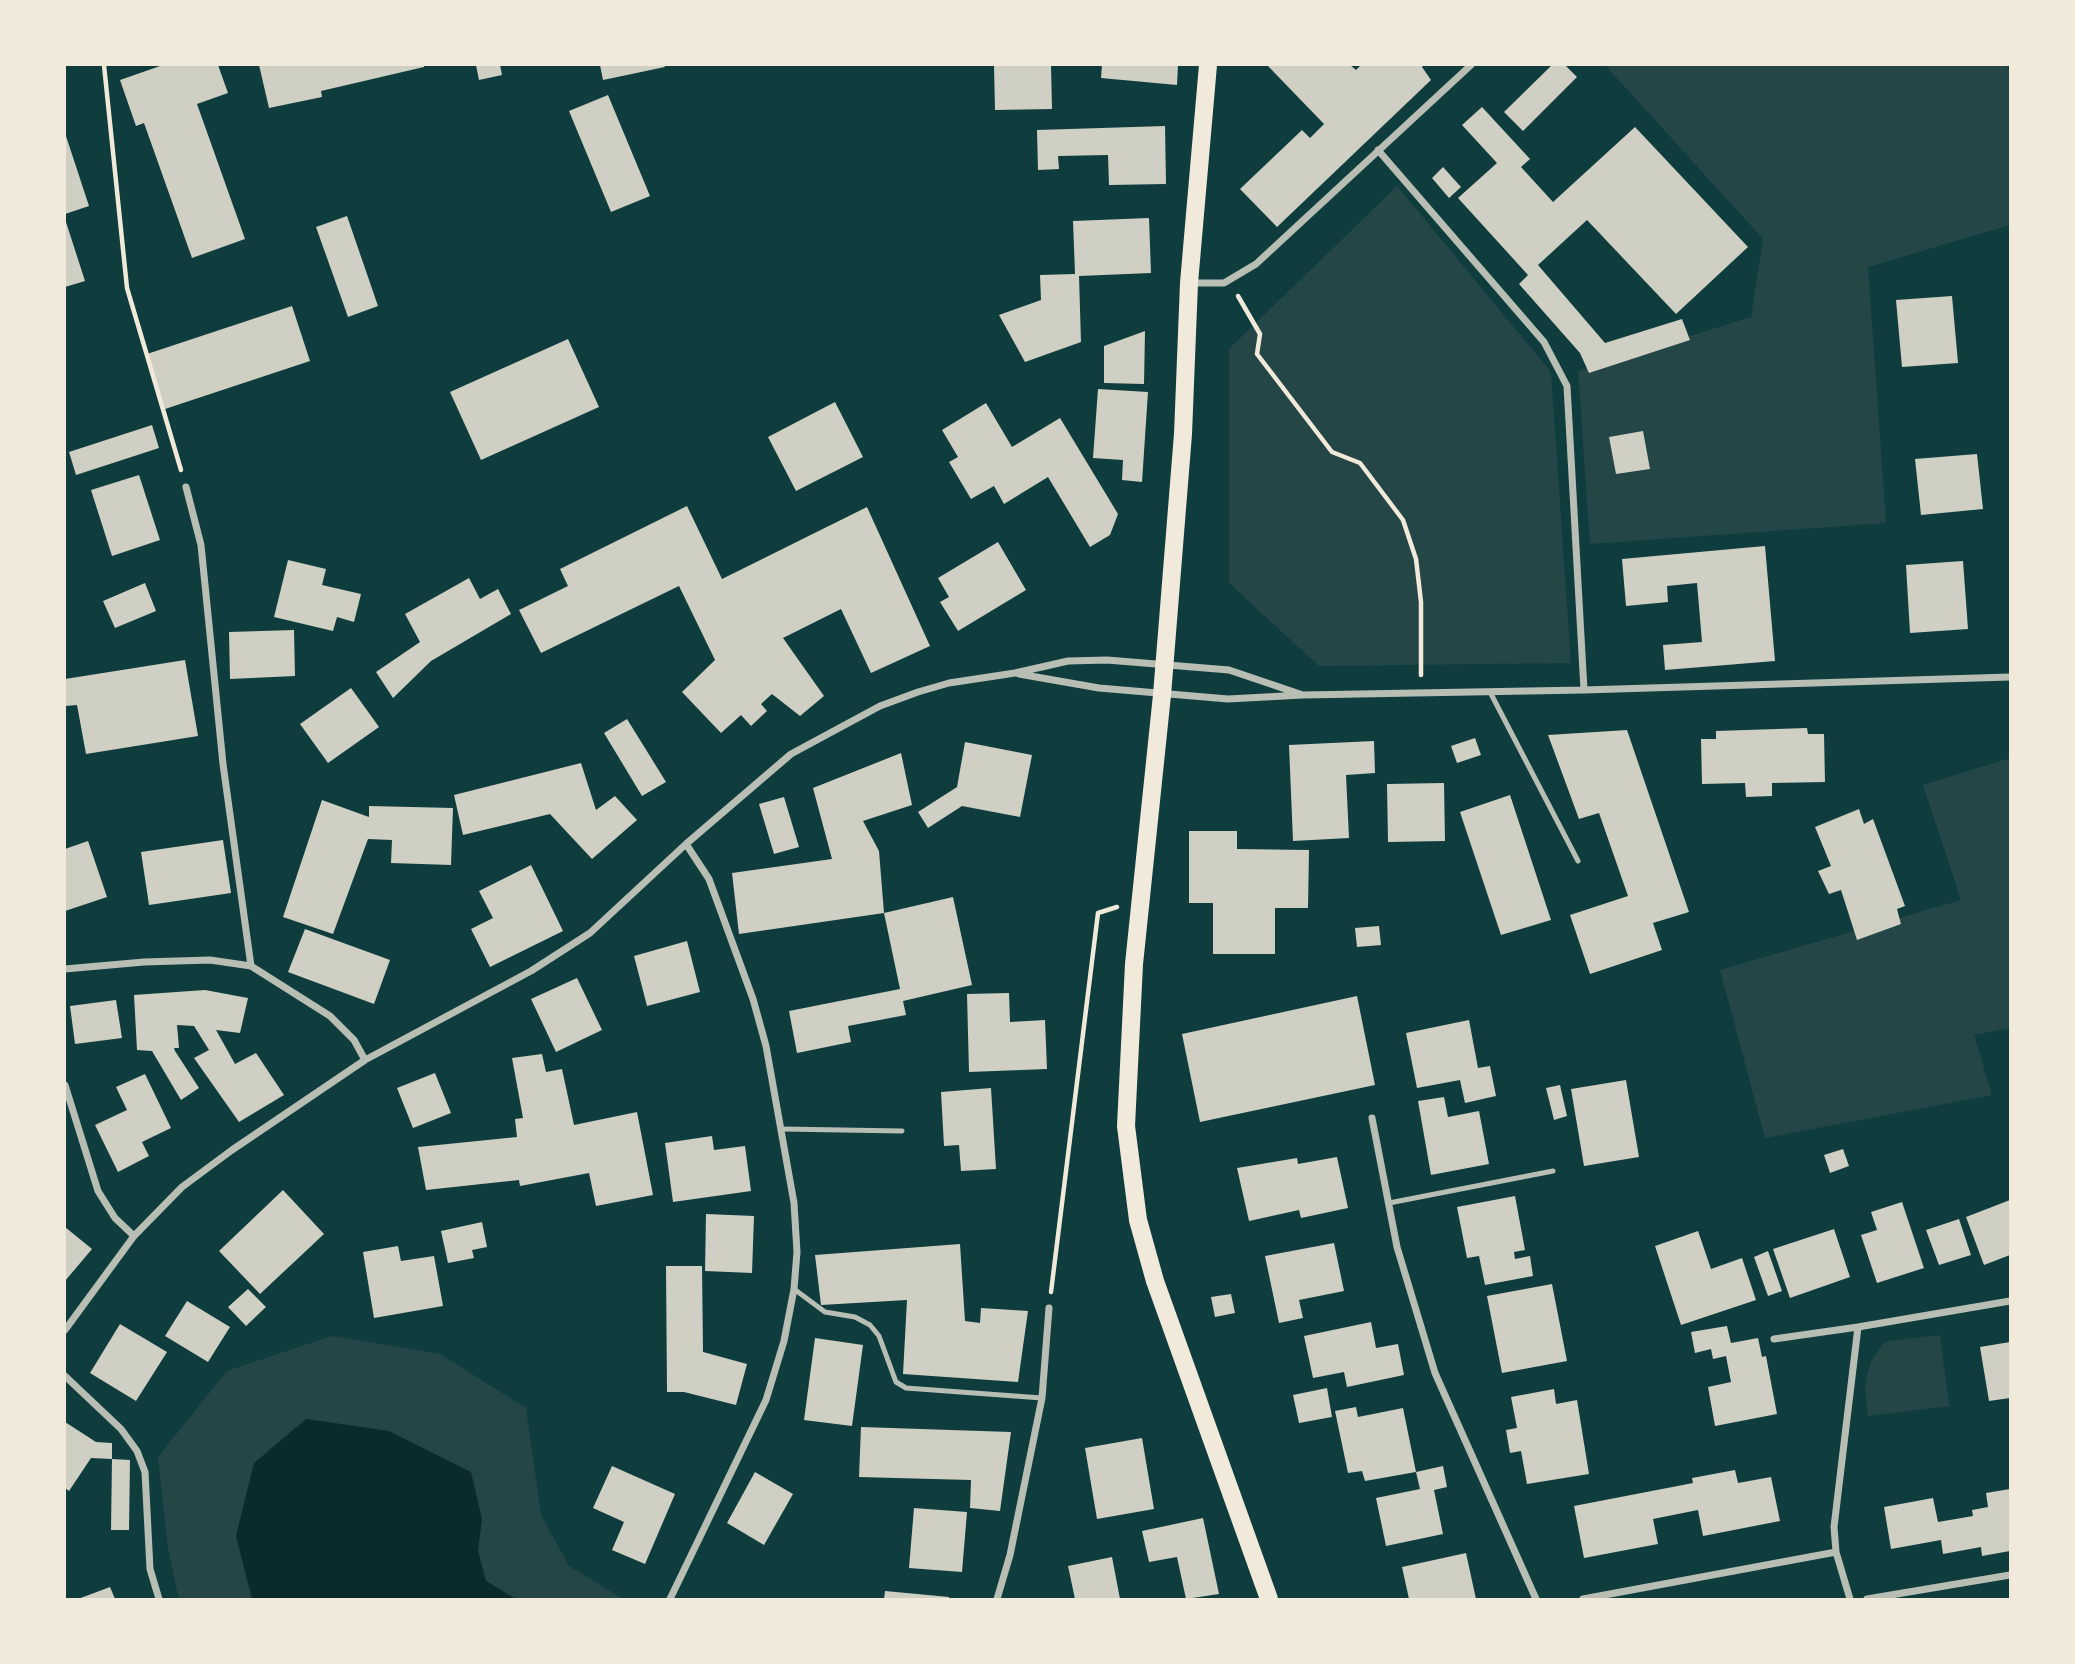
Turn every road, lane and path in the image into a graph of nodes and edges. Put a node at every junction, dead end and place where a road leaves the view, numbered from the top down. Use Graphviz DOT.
graph roads {
  1 [pos="104,65"];
  2 [pos="1208,65"];
  3 [pos="1471,65"];
  4 [pos="1378,150"];
  5 [pos="1230,280"];
  6 [pos="1189,283"];
  7 [pos="186,487"];
  8 [pos="1164,663"];
  9 [pos="1015,673"];
  10 [pos="2010,677"];
  11 [pos="1584,690"];
  12 [pos="1490,692"];
  13 [pos="1421,694"];
  14 [pos="1162,695"];
  15 [pos="1303,695"];
  16 [pos="686,844"];
  17 [pos="1578,861"];
  18 [pos="1141,899"];
  19 [pos="251,966"];
  20 [pos="65,970"];
  21 [pos="365,1060"];
  22 [pos="65,1085"];
  23 [pos="1373,1118"];
  24 [pos="782,1129"];
  25 [pos="902,1131"];
  26 [pos="1553,1171"];
  27 [pos="1389,1203"];
  28 [pos="134,1236"];
  29 [pos="794,1289"];
  30 [pos="2010,1301"];
  31 [pos="1049,1308"];
  32 [pos="1858,1327"];
  33 [pos="65,1330"];
  34 [pos="1774,1339"];
  35 [pos="65,1376"];
  36 [pos="1042,1398"];
  37 [pos="1836,1552"];
  38 [pos="2010,1575"];
  39 [pos="159,1599"];
  40 [pos="670,1599"];
  41 [pos="997,1599"];
  42 [pos="1269,1599"];
  43 [pos="1536,1599"];
  44 [pos="1583,1599"];
  45 [pos="1850,1599"];
  46 [pos="1867,1599"];
  1 -- 7 [label="path"];
  2 -- 6 [label="main road"];
  3 -- 4 [label="street"];
  4 -- 5 [label="street"];
  4 -- 11 [label="street"];
  5 -- 6 [label="street"];
  5 -- 13 [label="path"];
  6 -- 8 [label="main road"];
  7 -- 19 [label="street"];
  8 -- 9 [label="street"];
  8 -- 14 [label="main road"];
  8 -- 15 [label="street"];
  9 -- 14 [label="street"];
  9 -- 16 [label="street"];
  10 -- 11 [label="street"];
  11 -- 12 [label="street"];
  12 -- 13 [label="street"];
  12 -- 17 [label="lane"];
  13 -- 15 [label="street"];
  14 -- 15 [label="street"];
  14 -- 18 [label="main road"];
  16 -- 21 [label="street"];
  16 -- 24 [label="street"];
  18 -- 31 [label="path"];
  18 -- 42 [label="main road"];
  19 -- 20 [label="street"];
  19 -- 21 [label="street"];
  21 -- 28 [label="street"];
  22 -- 28 [label="street"];
  23 -- 27 [label="street"];
  24 -- 25 [label="lane"];
  24 -- 29 [label="street"];
  26 -- 27 [label="lane"];
  27 -- 43 [label="street"];
  28 -- 33 [label="street"];
  29 -- 36 [label="lane"];
  29 -- 40 [label="street"];
  30 -- 32 [label="street"];
  31 -- 36 [label="street"];
  32 -- 34 [label="street"];
  32 -- 37 [label="street"];
  35 -- 39 [label="street"];
  36 -- 41 [label="street"];
  37 -- 44 [label="street"];
  37 -- 45 [label="street"];
  38 -- 46 [label="street"];
}
